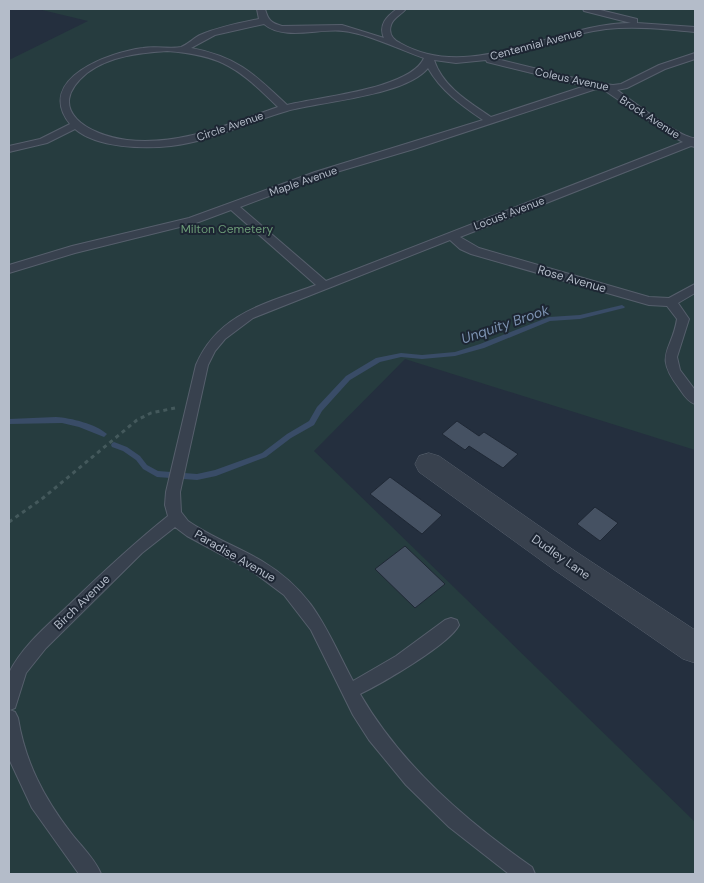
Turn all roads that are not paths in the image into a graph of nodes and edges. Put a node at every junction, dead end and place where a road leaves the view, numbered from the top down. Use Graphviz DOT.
graph roads {
  1 [pos="261,9"];
  2 [pos="402,9"];
  3 [pos="586,9"];
  4 [pos="265,21"];
  5 [pos="654,26"];
  6 [pos="695,29"];
  7 [pos="401,47"];
  8 [pos="184,50"];
  9 [pos="695,56"];
  10 [pos="429,58"];
  11 [pos="474,59"];
  12 [pos="600,87"];
  13 [pos="284,108"];
  14 [pos="489,120"];
  15 [pos="76,125"];
  16 [pos="694,143"];
  17 [pos="9,149"];
  18 [pos="234,206"];
  19 [pos="452,236"];
  20 [pos="9,269"];
  21 [pos="324,286"];
  22 [pos="695,288"];
  23 [pos="671,302"];
  24 [pos="689,320"];
  25 [pos="695,399"];
  26 [pos="428,464"];
  27 [pos="176,518"];
  28 [pos="451,625"];
  29 [pos="695,648"];
  30 [pos="349,691"];
  31 [pos="9,702"];
  32 [pos="9,718"];
  33 [pos="91,874"];
  34 [pos="525,874"];
  1 -- 4 [label="lane"];
  2 -- 7 [label="lane, Centennial Avenue"];
  3 -- 5 [label="lane"];
  4 -- 7 [label="lane"];
  4 -- 8 [label="lane"];
  5 -- 6 [label="lane, Centennial Avenue"];
  5 -- 11 [label="lane, Centennial Avenue"];
  7 -- 10 [label="lane, Centennial Avenue"];
  8 -- 13 [label="lane, Circle Avenue"];
  8 -- 15 [label="lane, Circle Avenue"];
  9 -- 12 [label="lane, Coleus Avenue"];
  10 -- 11 [label="lane, Centennial Avenue"];
  10 -- 13 [label="lane, Circle Avenue"];
  10 -- 14 [label="lane"];
  11 -- 12 [label="lane, Coleus Avenue"];
  12 -- 14 [label="lane, Maple Avenue"];
  12 -- 16 [label="lane, Brock Avenue"];
  13 -- 15 [label="lane, Circle Avenue"];
  14 -- 18 [label="lane, Maple Avenue"];
  15 -- 17 [label="lane"];
  16 -- 19 [label="lane, Locust Avenue"];
  18 -- 20 [label="lane, Maple Avenue"];
  18 -- 21 [label="lane"];
  19 -- 21 [label="lane, Locust Avenue"];
  19 -- 23 [label="lane, Rose Avenue"];
  21 -- 27 [label="lane"];
  22 -- 23 [label="lane"];
  23 -- 24 [label="lane"];
  24 -- 25 [label="lane"];
  26 -- 29 [label="street, Dudley Lane"];
  27 -- 30 [label="lane, Paradise Avenue"];
  27 -- 31 [label="lane, Birch Avenue"];
  28 -- 30 [label="lane"];
  30 -- 34 [label="lane, Paradise Avenue"];
  32 -- 33 [label="lane"];
}
